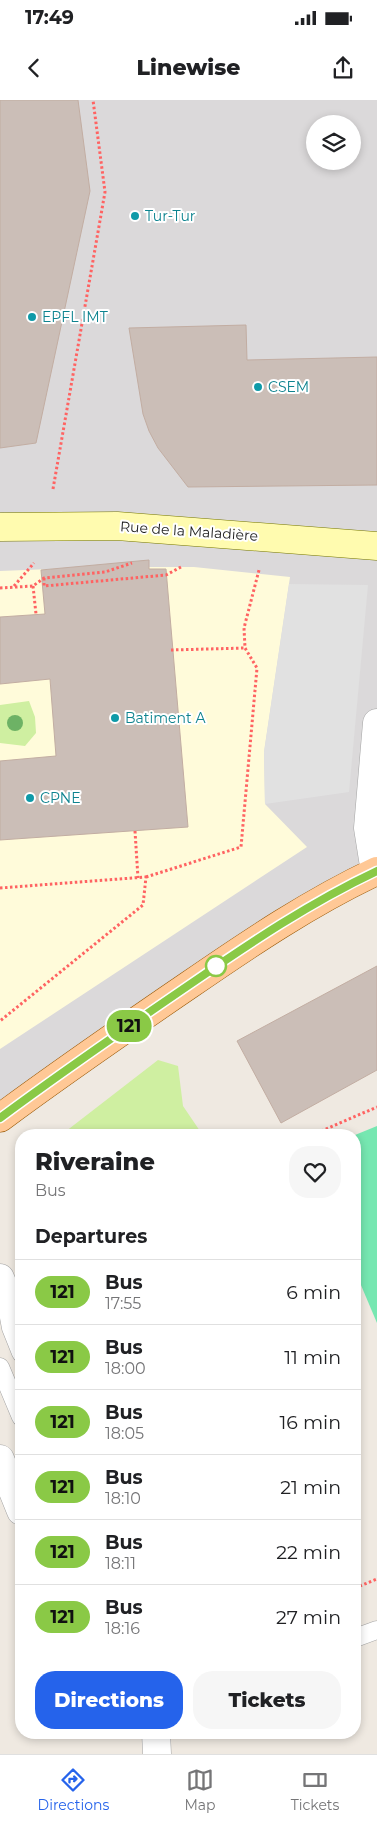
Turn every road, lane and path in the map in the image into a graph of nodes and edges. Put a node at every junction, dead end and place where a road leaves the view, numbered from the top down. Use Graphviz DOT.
graph roads {
  1 [pos="93,100"];
  2 [pos="53,489"];
  3 [pos="0,528"];
  4 [pos="377,546"];
  5 [pos="141,560"];
  6 [pos="34,563"];
  7 [pos="186,564"];
  8 [pos="259,569"];
  9 [pos="44,578"];
  10 [pos="14,586"];
  11 [pos="33,586"];
  12 [pos="0,588"];
  13 [pos="36,614"];
  14 [pos="245,648"];
  15 [pos="171,650"];
  16 [pos="377,723"];
  17 [pos="135,831"];
  18 [pos="376,871"];
  19 [pos="146,877"];
  20 [pos="138,878"];
  21 [pos="0,888"];
  22 [pos="0,1021"];
  23 [pos="377,1107"];
  24 [pos="0,1118"];
  25 [pos="326,1129"];
  26 [pos="2,1282"];
  27 [pos="15,1298"];
  28 [pos="15,1338"];
  29 [pos="0,1367"];
  30 [pos="15,1402"];
  31 [pos="0,1459"];
  32 [pos="15,1496"];
  33 [pos="377,1579"];
  34 [pos="361,1586"];
  35 [pos="377,1630"];
  36 [pos="361,1636"];
  37 [pos="156,1739"];
  38 [pos="157,1754"];
  1 -- 2 [label="path"];
  3 -- 4 [label="street, Rue de la Maladière"];
  5 -- 9 [label="path"];
  6 -- 10 [label="path"];
  7 -- 9 [label="path"];
  8 -- 14 [label="path"];
  9 -- 11 [label="path"];
  10 -- 11 [label="path"];
  10 -- 12 [label="path"];
  11 -- 13 [label="path"];
  14 -- 15 [label="path"];
  14 -- 19 [label="path"];
  16 -- 18 [label="street"];
  17 -- 20 [label="path"];
  18 -- 24 [label="main road"];
  19 -- 20 [label="path"];
  19 -- 22 [label="path"];
  20 -- 21 [label="path"];
  23 -- 25 [label="path"];
  26 -- 27 [label="street"];
  26 -- 28 [label="lane"];
  29 -- 30 [label="lane"];
  31 -- 32 [label="street"];
  33 -- 34 [label="path"];
  35 -- 36 [label="lane"];
  37 -- 38 [label="street"];
}
